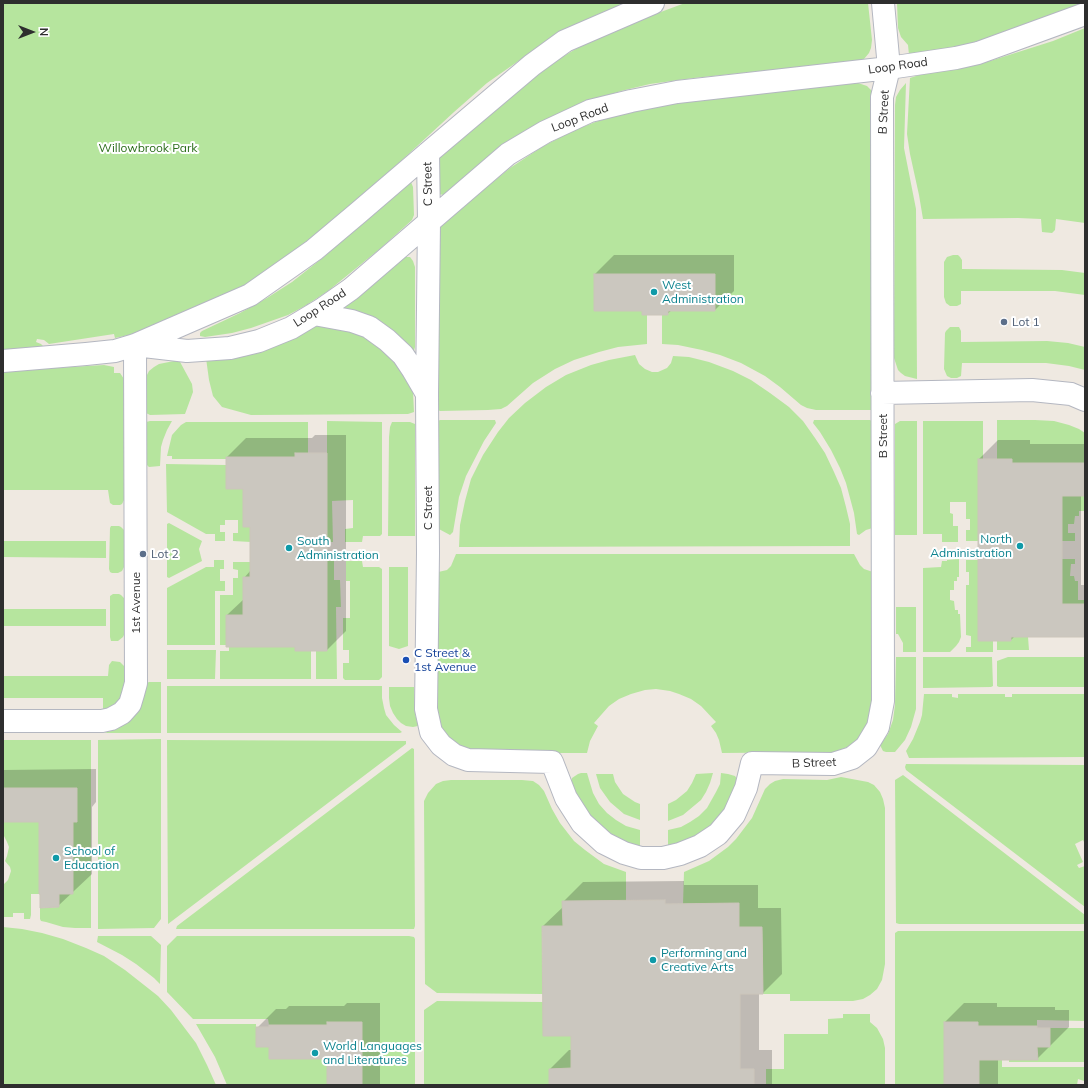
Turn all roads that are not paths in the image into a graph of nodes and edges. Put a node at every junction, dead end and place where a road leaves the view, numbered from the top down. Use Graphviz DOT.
graph roads {
  1 [pos="653,3"];
  2 [pos="883,3"];
  3 [pos="1085,14"];
  4 [pos="889,68"];
  5 [pos="428,153"];
  6 [pos="429,222"];
  7 [pos="314,314"];
  8 [pos="135,345"];
  9 [pos="3,361"];
  10 [pos="882,393"];
  11 [pos="427,394"];
  12 [pos="1085,400"];
  13 [pos="3,721"];
  14 [pos="552,762"];
  1 -- 5 [label="street, Loop Road"];
  2 -- 4 [label="street, B Street"];
  3 -- 4 [label="street, Loop Road"];
  4 -- 6 [label="street, Loop Road"];
  4 -- 10 [label="street, B Street"];
  5 -- 6 [label="street, C Street"];
  5 -- 8 [label="street, Loop Road"];
  6 -- 7 [label="street, Loop Road"];
  6 -- 11 [label="street, C Street"];
  7 -- 8 [label="street, Loop Road"];
  7 -- 11 [label="street"];
  8 -- 9 [label="street, Loop Road"];
  8 -- 13 [label="street, 1st Avenue"];
  10 -- 12 [label="street"];
  10 -- 14 [label="street, B Street"];
  11 -- 14 [label="street, C Street"];
}
